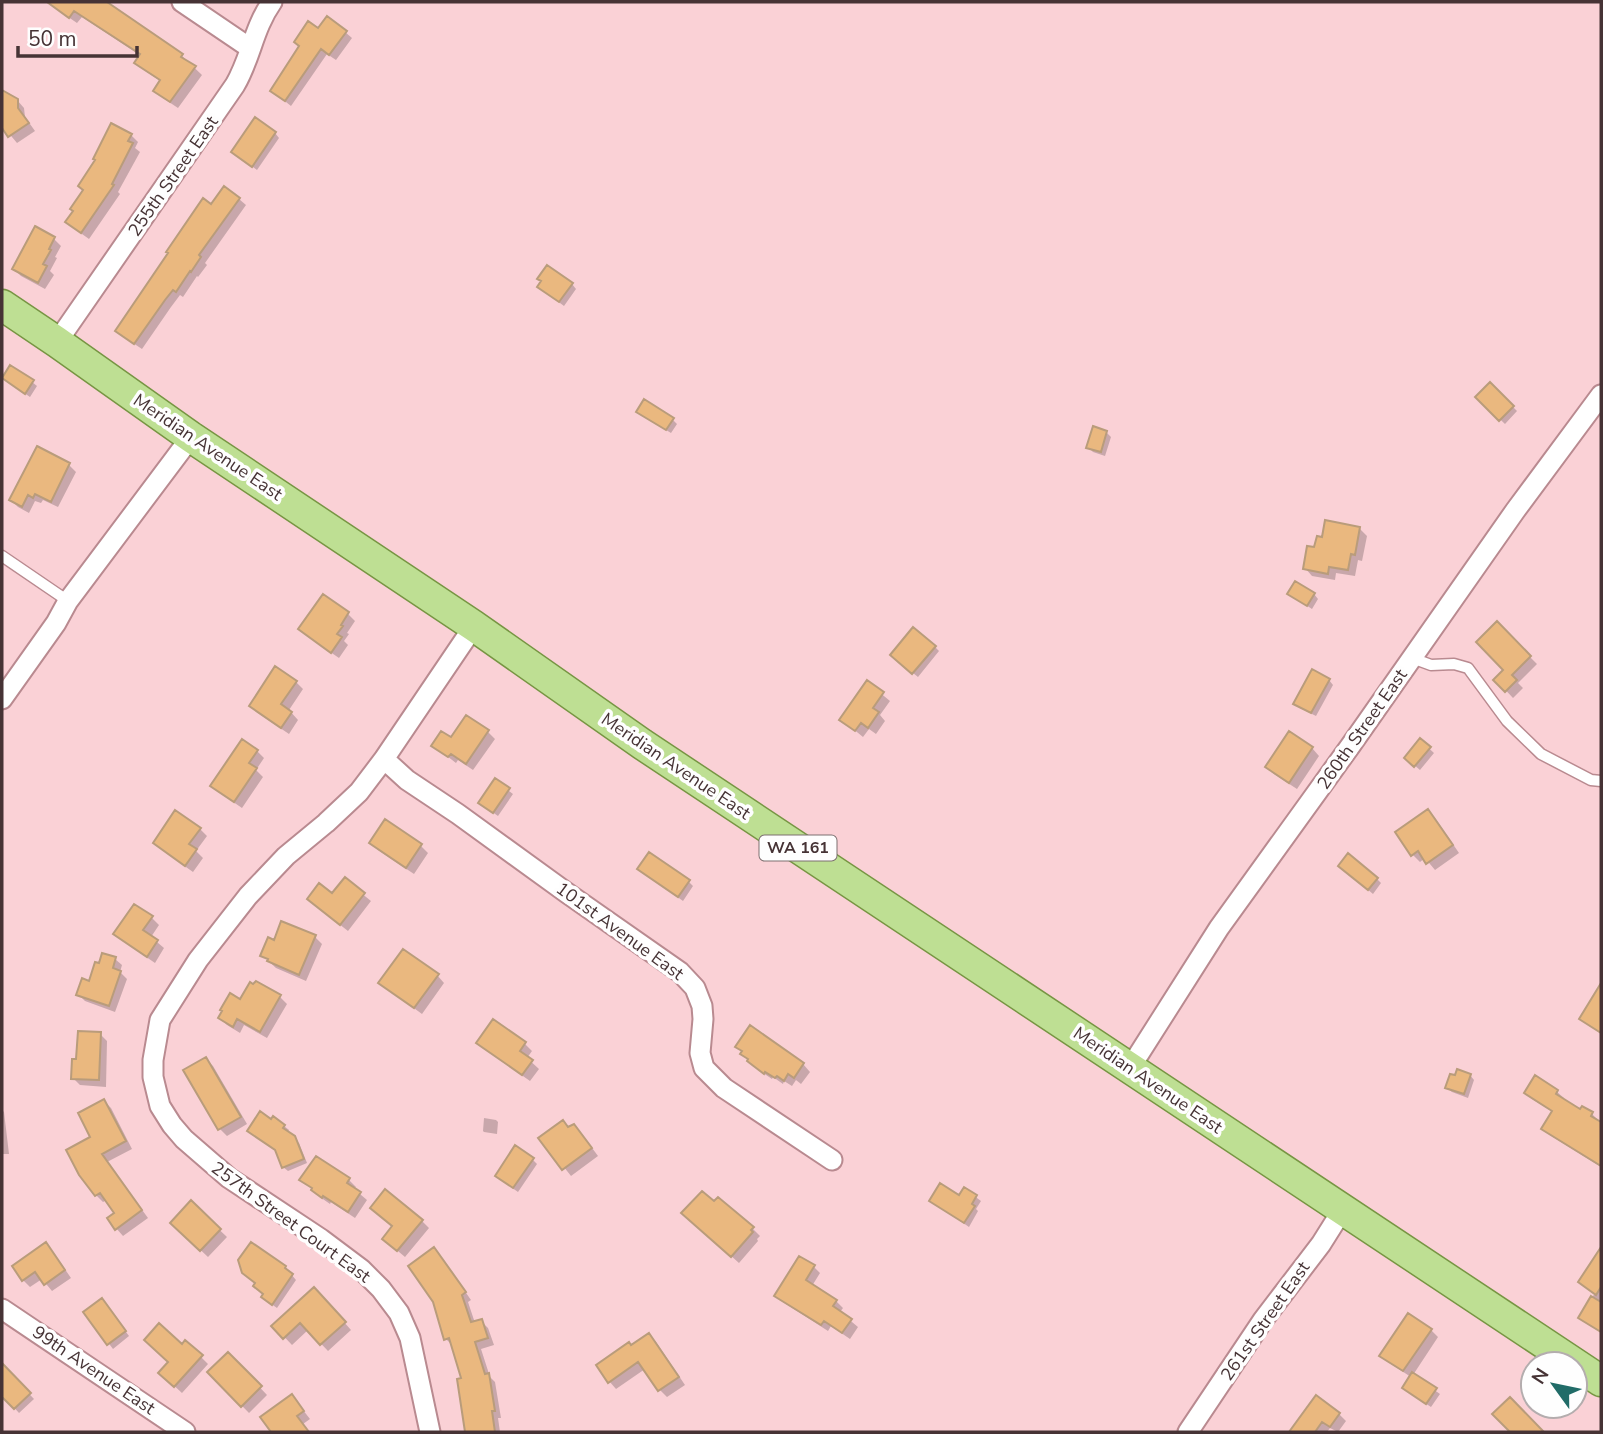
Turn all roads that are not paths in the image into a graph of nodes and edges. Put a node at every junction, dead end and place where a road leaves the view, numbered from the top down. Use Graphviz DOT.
graph roads {
  1 [pos="182,2"];
  2 [pos="272,2"];
  3 [pos="250,48"];
  4 [pos="2,305"];
  5 [pos="57,342"];
  6 [pos="1601,395"];
  7 [pos="191,437"];
  8 [pos="2,556"];
  9 [pos="68,601"];
  10 [pos="474,626"];
  11 [pos="1412,658"];
  12 [pos="2,699"];
  13 [pos="384,759"];
  14 [pos="1601,781"];
  15 [pos="1130,1068"];
  16 [pos="832,1160"];
  17 [pos="1343,1209"];
  18 [pos="2,1309"];
  19 [pos="1601,1381"];
  20 [pos="185,1432"];
  21 [pos="430,1432"];
  22 [pos="1188,1432"];
  1 -- 3 [label="street"];
  2 -- 3 [label="street, 255th Street East"];
  3 -- 5 [label="street, 255th Street East"];
  4 -- 5 [label="main road, Meridian Avenue East / WA 161"];
  5 -- 7 [label="main road, Meridian Avenue East / WA 161"];
  6 -- 11 [label="street, 260th Street East"];
  7 -- 9 [label="street"];
  7 -- 10 [label="main road, Meridian Avenue East / WA 161"];
  8 -- 9 [label="lane"];
  9 -- 12 [label="street"];
  10 -- 13 [label="street, 257th Street Court East"];
  10 -- 15 [label="main road, Meridian Avenue East / WA 161"];
  11 -- 14 [label="lane"];
  11 -- 15 [label="street, 260th Street East"];
  13 -- 16 [label="street, 101st Avenue East"];
  13 -- 21 [label="street, 257th Street Court East"];
  15 -- 17 [label="main road, Meridian Avenue East / WA 161"];
  17 -- 19 [label="main road, Meridian Avenue East / WA 161"];
  17 -- 22 [label="street, 261st Street East"];
  18 -- 20 [label="street, 99th Avenue East"];
}
